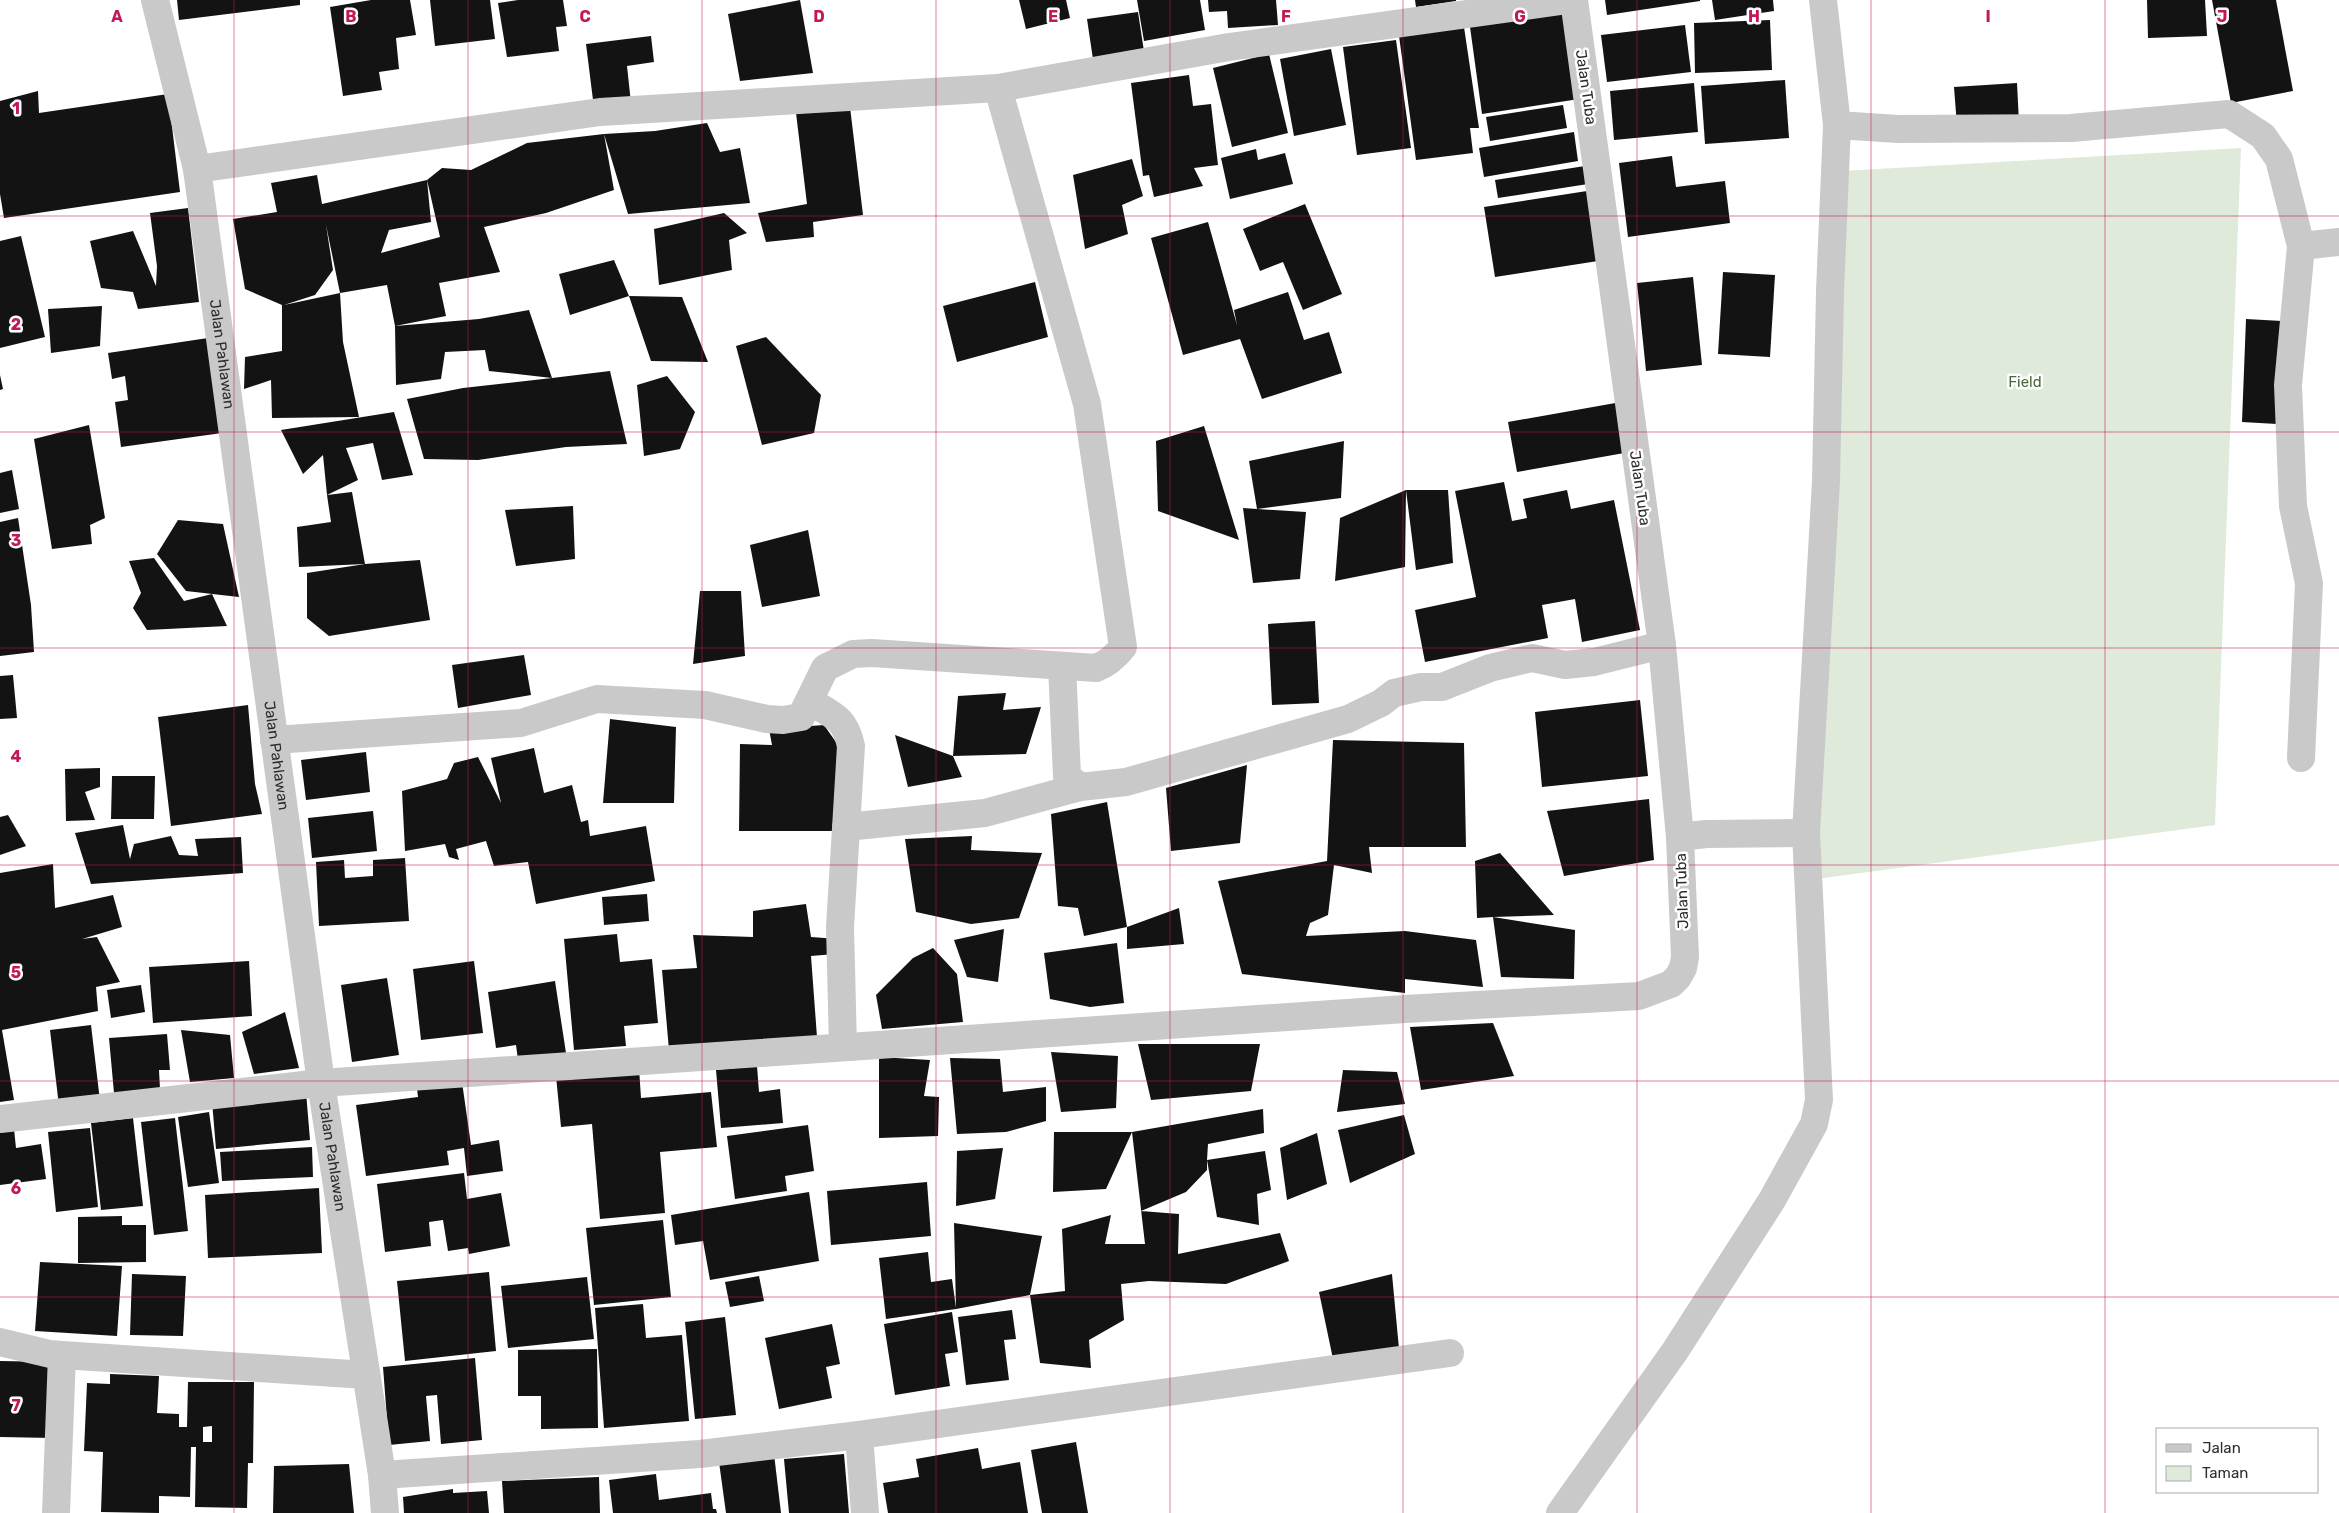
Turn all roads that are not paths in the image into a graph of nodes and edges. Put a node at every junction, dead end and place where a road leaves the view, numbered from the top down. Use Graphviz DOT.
graph roads {
  1 [pos="155,0"];
  2 [pos="1568,0"];
  3 [pos="1574,0"];
  4 [pos="1824,0"];
  5 [pos="998,88"];
  6 [pos="1837,125"];
  7 [pos="197,169"];
  8 [pos="2339,242"];
  9 [pos="2301,246"];
  10 [pos="1662,645"];
  11 [pos="1062,666"];
  12 [pos="810,701"];
  13 [pos="274,740"];
  14 [pos="2301,758"];
  15 [pos="1080,786"];
  16 [pos="846,827"];
  17 [pos="1800,833"];
  18 [pos="1693,836"];
  19 [pos="843,1047"];
  20 [pos="321,1083"];
  21 [pos="0,1119"];
  22 [pos="0,1342"];
  23 [pos="1450,1353"];
  24 [pos="62,1355"];
  25 [pos="366,1375"];
  26 [pos="859,1435"];
  27 [pos="382,1475"];
  28 [pos="56,1513"];
  29 [pos="385,1513"];
  30 [pos="865,1513"];
  31 [pos="1560,1513"];
  1 -- 7 [label="street, Jalan Pahlawan"];
  2 -- 5 [label="street"];
  3 -- 10 [label="street, Jalan Tuba"];
  4 -- 6 [label="street"];
  5 -- 7 [label="street"];
  5 -- 11 [label="street"];
  6 -- 9 [label="street"];
  6 -- 17 [label="street"];
  7 -- 13 [label="street, Jalan Pahlawan"];
  8 -- 9 [label="street"];
  9 -- 14 [label="street"];
  10 -- 15 [label="street"];
  10 -- 18 [label="street, Jalan Tuba"];
  11 -- 12 [label="street"];
  11 -- 15 [label="street"];
  12 -- 13 [label="street"];
  12 -- 16 [label="street"];
  13 -- 20 [label="street, Jalan Pahlawan"];
  15 -- 16 [label="street"];
  16 -- 19 [label="street"];
  17 -- 18 [label="street"];
  17 -- 31 [label="street"];
  18 -- 19 [label="street, Jalan Tuba"];
  19 -- 20 [label="street"];
  20 -- 21 [label="street"];
  20 -- 25 [label="street, Jalan Pahlawan"];
  22 -- 24 [label="street"];
  23 -- 26 [label="street"];
  24 -- 25 [label="street"];
  24 -- 28 [label="street"];
  25 -- 27 [label="street, Jalan Pahlawan"];
  26 -- 27 [label="street"];
  26 -- 30 [label="street"];
  27 -- 29 [label="street, Jalan Pahlawan"];
}
